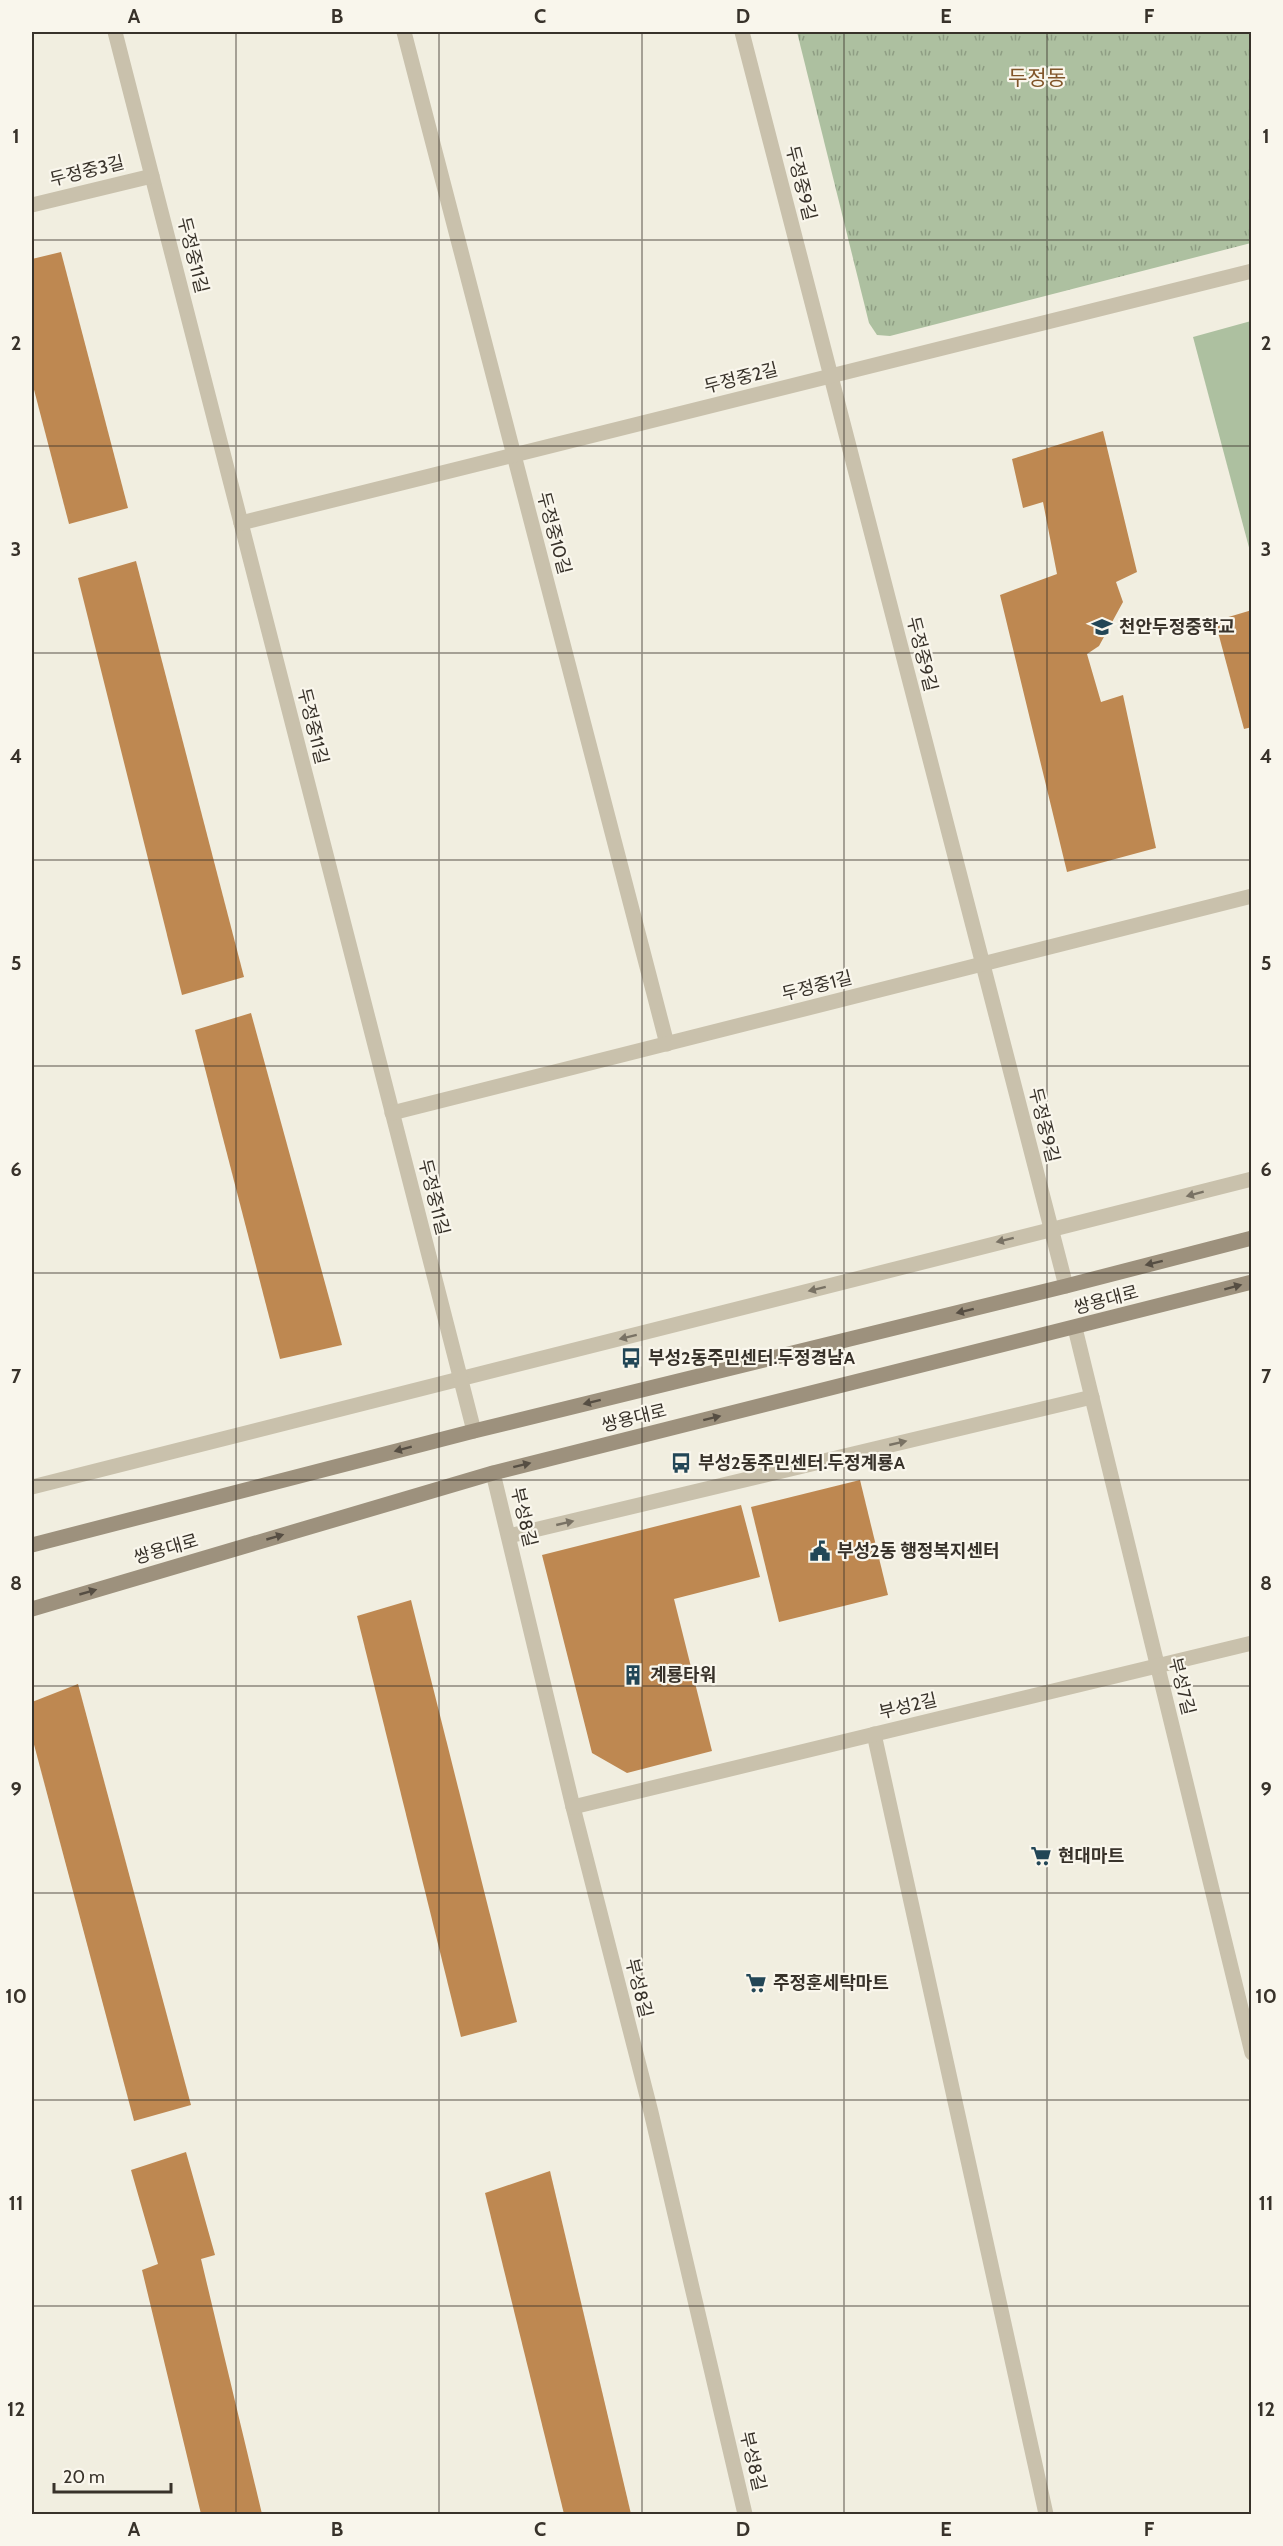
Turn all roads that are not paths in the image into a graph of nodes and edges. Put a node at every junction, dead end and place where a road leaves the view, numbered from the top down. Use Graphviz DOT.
graph roads {
  1 [pos="115,32"];
  2 [pos="404,32"];
  3 [pos="742,32"];
  4 [pos="152,176"];
  5 [pos="32,205"];
  6 [pos="1251,271"];
  7 [pos="831,376"];
  8 [pos="514,455"];
  9 [pos="241,523"];
  10 [pos="1251,897"];
  11 [pos="982,964"];
  12 [pos="667,1044"];
  13 [pos="392,1113"];
  14 [pos="1251,1179"];
  15 [pos="1050,1229"];
  16 [pos="1251,1238"];
  17 [pos="1251,1282"];
  18 [pos="1066,1286"];
  19 [pos="1075,1328"];
  20 [pos="461,1379"];
  21 [pos="1092,1397"];
  22 [pos="474,1431"];
  23 [pos="494,1473"];
  24 [pos="32,1487"];
  25 [pos="508,1536"];
  26 [pos="32,1545"];
  27 [pos="32,1609"];
  28 [pos="1251,1643"];
  29 [pos="1158,1666"];
  30 [pos="874,1734"];
  31 [pos="573,1807"];
  32 [pos="1251,2053"];
  33 [pos="745,2514"];
  34 [pos="1046,2514"];
  1 -- 4 [label="street, 두정중11길"];
  2 -- 8 [label="street, 두정중10길"];
  3 -- 7 [label="street, 두정중9길"];
  4 -- 5 [label="street, 두정중3길"];
  4 -- 9 [label="street, 두정중11길"];
  6 -- 7 [label="street, 두정중2길"];
  7 -- 8 [label="street, 두정중2길"];
  7 -- 11 [label="street, 두정중9길"];
  8 -- 9 [label="street, 두정중2길"];
  8 -- 12 [label="street, 두정중10길"];
  9 -- 13 [label="street, 두정중11길"];
  10 -- 11 [label="street, 두정중1길"];
  11 -- 12 [label="street, 두정중1길"];
  11 -- 15 [label="street, 두정중9길"];
  12 -- 13 [label="street, 두정중1길"];
  13 -- 20 [label="street, 두정중11길"];
  14 -- 15 [label="street, one-way"];
  15 -- 18 [label="street, 두정중9길"];
  15 -- 20 [label="street, one-way"];
  16 -- 18 [label="street, 쌍용대로, one-way"];
  19 -- 17 [label="street, 쌍용대로, one-way"];
  18 -- 22 [label="street, 쌍용대로, one-way"];
  19 -- 21 [label="street, 부성7길"];
  23 -- 19 [label="street, 쌍용대로, one-way"];
  20 -- 22 [label="street, 두정중11길"];
  20 -- 24 [label="street"];
  25 -- 21 [label="street, one-way"];
  21 -- 29 [label="street, 부성7길"];
  22 -- 26 [label="street, 쌍용대로, one-way"];
  23 -- 25 [label="street, 부성8길"];
  27 -- 23 [label="street, 쌍용대로, one-way"];
  25 -- 31 [label="street, 부성8길"];
  28 -- 29 [label="street, 부성2길"];
  29 -- 30 [label="street, 부성2길"];
  29 -- 32 [label="street, 부성7길"];
  30 -- 31 [label="street, 부성2길"];
  30 -- 34 [label="street"];
  31 -- 33 [label="street, 부성8길"];
}
